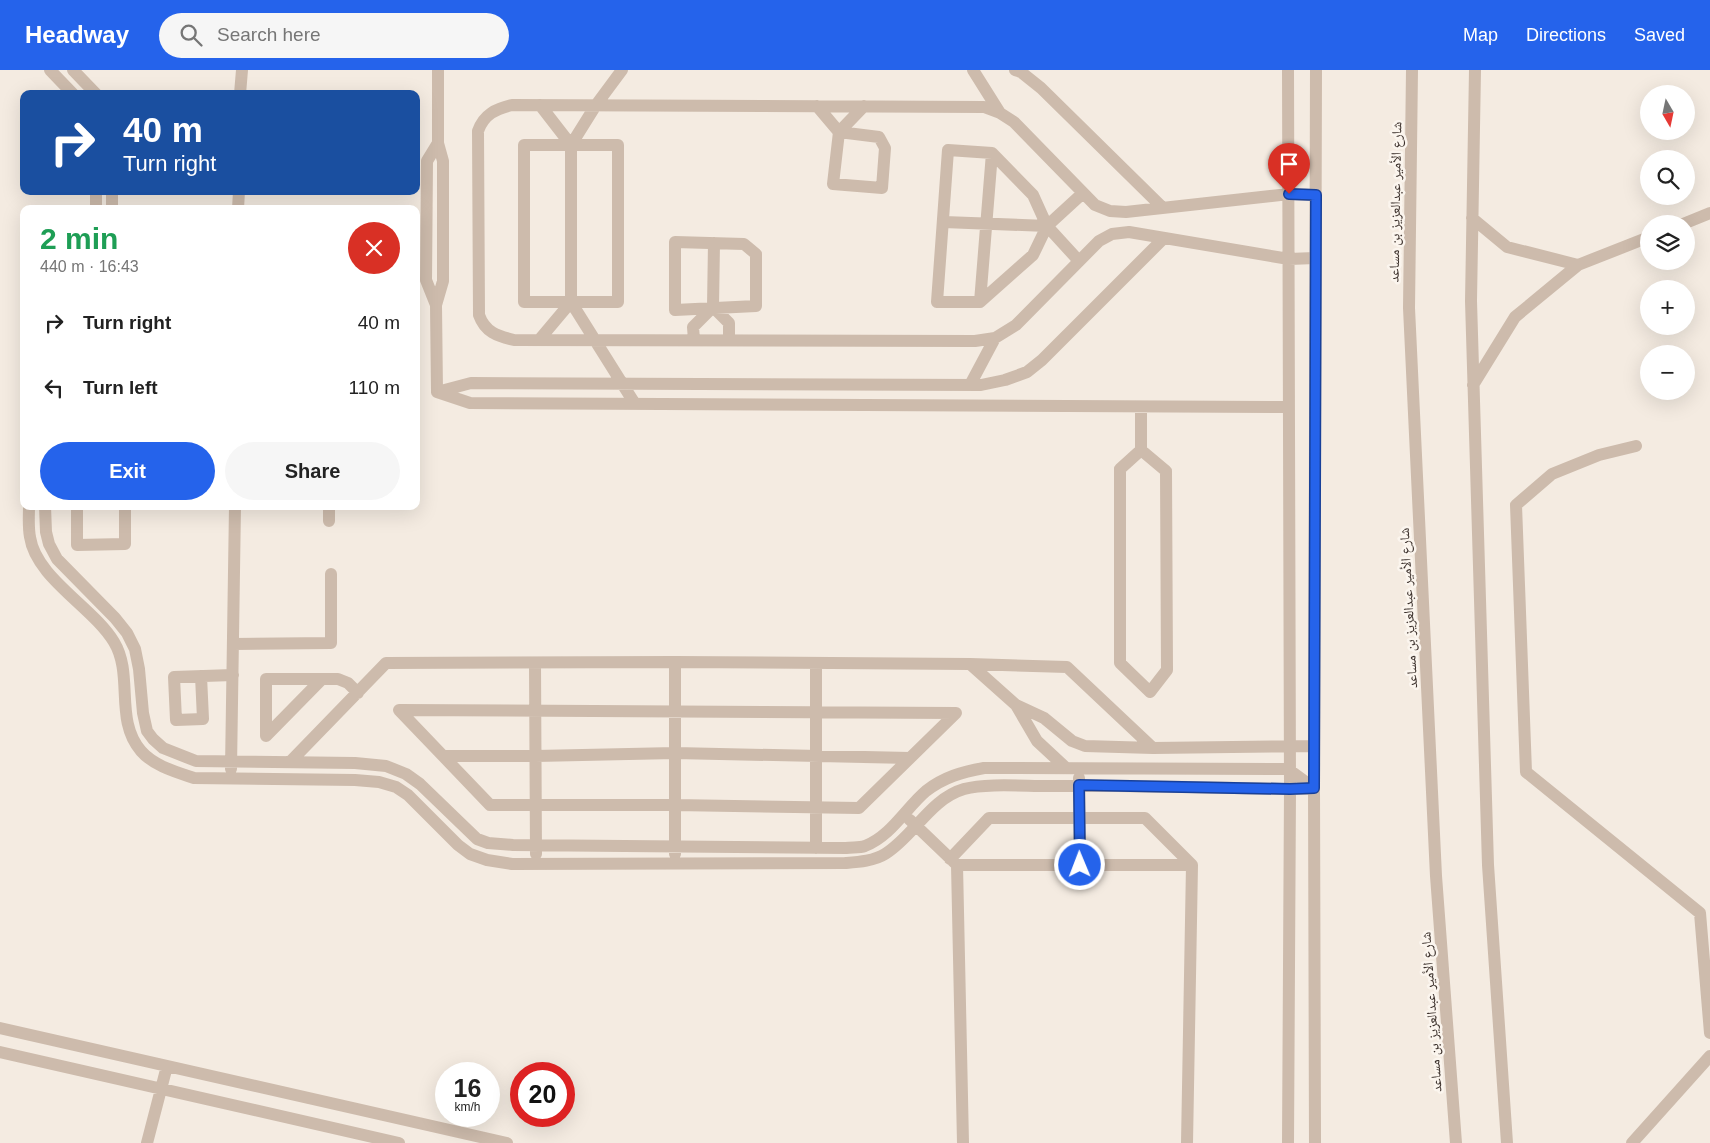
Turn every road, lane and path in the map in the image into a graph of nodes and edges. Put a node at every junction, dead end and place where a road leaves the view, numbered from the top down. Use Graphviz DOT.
graph roads {
  1 [pos="50,70"];
  2 [pos="73,70"];
  3 [pos="242,70"];
  4 [pos="438,70"];
  5 [pos="622,70"];
  6 [pos="973,70"];
  7 [pos="1015,70"];
  8 [pos="1288,70"];
  9 [pos="1316,70"];
  10 [pos="1412,70"];
  11 [pos="1475,70"];
  12 [pos="69,90"];
  13 [pos="92,90"];
  14 [pos="240,90"];
  15 [pos="540,105"];
  16 [pos="596,105"];
  17 [pos="817,106"];
  18 [pos="864,106"];
  19 [pos="1000,113"];
  20 [pos="838,132"];
  21 [pos="571,145"];
  22 [pos="992,153"];
  23 [pos="1083,193"];
  24 [pos="1289,194"];
  25 [pos="1316,195"];
  26 [pos="1163,208"];
  27 [pos="1710,213"];
  28 [pos="1472,218"];
  29 [pos="1695,219"];
  30 [pos="944,222"];
  31 [pos="986,224"];
  32 [pos="1047,226"];
  33 [pos="1164,238"];
  34 [pos="1640,241"];
  35 [pos="714,243"];
  36 [pos="1315,258"];
  37 [pos="1289,259"];
  38 [pos="1079,261"];
  39 [pos="1578,265"];
  40 [pos="571,302"];
  41 [pos="980,302"];
  42 [pos="713,308"];
  43 [pos="995,338"];
  44 [pos="539,340"];
  45 [pos="594,340"];
  46 [pos="694,340"];
  47 [pos="729,340"];
  48 [pos="547,383"];
  49 [pos="622,383"];
  50 [pos="809,384"];
  51 [pos="867,384"];
  52 [pos="1473,384"];
  53 [pos="951,385"];
  54 [pos="970,385"];
  55 [pos="437,392"];
  56 [pos="548,404"];
  57 [pos="635,404"];
  58 [pos="810,405"];
  59 [pos="867,405"];
  60 [pos="951,406"];
  61 [pos="1141,407"];
  62 [pos="1288,407"];
  63 [pos="1636,446"];
  64 [pos="1141,450"];
  65 [pos="29,510"];
  66 [pos="45,510"];
  67 [pos="77,510"];
  68 [pos="125,510"];
  69 [pos="235,510"];
  70 [pos="329,510"];
  71 [pos="329,521"];
  72 [pos="331,574"];
  73 [pos="233,644"];
  74 [pos="675,662"];
  75 [pos="535,664"];
  76 [pos="816,664"];
  77 [pos="970,664"];
  78 [pos="233,675"];
  79 [pos="201,676"];
  80 [pos="322,679"];
  81 [pos="358,693"];
  82 [pos="1016,704"];
  83 [pos="536,710"];
  84 [pos="675,711"];
  85 [pos="816,712"];
  86 [pos="1289,746"];
  87 [pos="1314,746"];
  88 [pos="1153,748"];
  89 [pos="675,752"];
  90 [pos="443,756"];
  91 [pos="536,756"];
  92 [pos="816,756"];
  93 [pos="910,758"];
  94 [pos="232,762"];
  95 [pos="290,762"];
  96 [pos="1072,768"];
  97 [pos="1288,769"];
  98 [pos="231,779"];
  99 [pos="1079,785"];
  100 [pos="1314,788"];
  101 [pos="1290,789"];
  102 [pos="536,805"];
  103 [pos="675,805"];
  104 [pos="816,807"];
  105 [pos="904,814"];
  106 [pos="1079,818"];
  107 [pos="916,825"];
  108 [pos="536,846"];
  109 [pos="675,847"];
  110 [pos="816,848"];
  111 [pos="954,862"];
  112 [pos="536,864"];
  113 [pos="675,864"];
  114 [pos="1080,865"];
  115 [pos="1192,865"];
  116 [pos="0,1028"];
  117 [pos="1710,1033"];
  118 [pos="0,1052"];
  119 [pos="1710,1056"];
  120 [pos="167,1066"];
  121 [pos="1503,1088"];
  122 [pos="161,1089"];
  123 [pos="147,1143"];
  124 [pos="399,1143"];
  125 [pos="507,1143"];
  126 [pos="963,1143"];
  127 [pos="1188,1143"];
  128 [pos="1288,1143"];
  129 [pos="1315,1143"];
  130 [pos="1456,1143"];
  131 [pos="1507,1143"];
  132 [pos="1514,1143"];
  133 [pos="1632,1143"];
  1 -- 12 [label="street"];
  2 -- 13 [label="street"];
  3 -- 14 [label="street"];
  4 -- 55 [label="street"];
  5 -- 16 [label="street"];
  6 -- 19 [label="street"];
  7 -- 26 [label="street"];
  8 -- 24 [label="street"];
  9 -- 25 [label="street"];
  10 -- 130 [label="street, شارع الأمير عبدالعزيز بن مساعد"];
  11 -- 28 [label="street"];
  15 -- 16 [label="street"];
  15 -- 21 [label="street"];
  15 -- 44 [label="street"];
  16 -- 17 [label="street"];
  16 -- 21 [label="street"];
  17 -- 18 [label="street"];
  17 -- 20 [label="street"];
  18 -- 19 [label="street"];
  18 -- 20 [label="street"];
  19 -- 23 [label="street"];
  20 -- 20 [label="street"];
  21 -- 40 [label="street"];
  21 -- 40 [label="street"];
  21 -- 40 [label="street"];
  22 -- 30 [label="street"];
  22 -- 31 [label="street"];
  22 -- 32 [label="street"];
  23 -- 26 [label="street"];
  23 -- 32 [label="street"];
  24 -- 25 [label="street"];
  24 -- 26 [label="street"];
  24 -- 37 [label="street"];
  25 -- 36 [label="street"];
  27 -- 29 [label="street"];
  28 -- 39 [label="street"];
  28 -- 52 [label="street"];
  30 -- 31 [label="street"];
  30 -- 41 [label="street"];
  31 -- 32 [label="street"];
  31 -- 41 [label="street"];
  32 -- 38 [label="street"];
  32 -- 41 [label="street"];
  33 -- 37 [label="street"];
  33 -- 38 [label="street"];
  33 -- 54 [label="street"];
  34 -- 39 [label="street"];
  35 -- 42 [label="street"];
  35 -- 42 [label="street"];
  35 -- 42 [label="street"];
  36 -- 37 [label="street"];
  36 -- 87 [label="street"];
  37 -- 62 [label="street"];
  38 -- 43 [label="street"];
  39 -- 52 [label="street"];
  40 -- 44 [label="street"];
  40 -- 45 [label="street"];
  42 -- 46 [label="street"];
  42 -- 47 [label="street"];
  43 -- 47 [label="street"];
  43 -- 54 [label="street"];
  44 -- 45 [label="street"];
  45 -- 46 [label="street"];
  45 -- 49 [label="street"];
  46 -- 47 [label="street"];
  48 -- 49 [label="street"];
  48 -- 55 [label="street"];
  48 -- 56 [label="street"];
  49 -- 50 [label="street"];
  49 -- 57 [label="street"];
  50 -- 51 [label="street"];
  50 -- 58 [label="street"];
  51 -- 53 [label="street"];
  51 -- 59 [label="street"];
  52 -- 121 [label="street"];
  53 -- 54 [label="street"];
  53 -- 60 [label="street"];
  55 -- 56 [label="street"];
  56 -- 57 [label="street"];
  57 -- 58 [label="street"];
  58 -- 59 [label="street"];
  59 -- 60 [label="street"];
  60 -- 61 [label="street"];
  61 -- 62 [label="street"];
  61 -- 64 [label="street"];
  62 -- 86 [label="street"];
  63 -- 117 [label="street"];
  64 -- 64 [label="street"];
  65 -- 98 [label="street"];
  66 -- 94 [label="street"];
  67 -- 68 [label="street"];
  69 -- 73 [label="street"];
  70 -- 71 [label="street"];
  72 -- 73 [label="street"];
  73 -- 78 [label="street"];
  74 -- 75 [label="street"];
  74 -- 76 [label="street"];
  74 -- 84 [label="street"];
  75 -- 81 [label="street"];
  75 -- 83 [label="street"];
  76 -- 77 [label="street"];
  76 -- 85 [label="street"];
  77 -- 82 [label="street"];
  77 -- 88 [label="street"];
  78 -- 79 [label="street"];
  78 -- 94 [label="street"];
  80 -- 80 [label="street"];
  80 -- 81 [label="street"];
  81 -- 95 [label="street"];
  82 -- 88 [label="street"];
  82 -- 96 [label="street"];
  83 -- 84 [label="street"];
  83 -- 90 [label="street"];
  83 -- 91 [label="street"];
  84 -- 85 [label="street"];
  84 -- 89 [label="street"];
  85 -- 92 [label="street"];
  85 -- 93 [label="street"];
  86 -- 87 [label="street"];
  86 -- 88 [label="street"];
  86 -- 97 [label="street"];
  87 -- 100 [label="street"];
  89 -- 91 [label="street"];
  89 -- 92 [label="street"];
  89 -- 103 [label="street"];
  90 -- 91 [label="street"];
  90 -- 102 [label="street"];
  91 -- 102 [label="street"];
  92 -- 93 [label="street"];
  92 -- 104 [label="street"];
  93 -- 104 [label="street"];
  94 -- 95 [label="street"];
  94 -- 98 [label="street"];
  95 -- 108 [label="street"];
  96 -- 97 [label="street"];
  96 -- 99 [label="street"];
  96 -- 105 [label="street"];
  97 -- 100 [label="street"];
  97 -- 101 [label="street"];
  98 -- 112 [label="street"];
  99 -- 101 [label="street"];
  99 -- 106 [label="street"];
  99 -- 107 [label="street"];
  100 -- 101 [label="street"];
  100 -- 129 [label="street"];
  101 -- 128 [label="street"];
  102 -- 103 [label="street"];
  102 -- 108 [label="street"];
  103 -- 104 [label="street"];
  103 -- 109 [label="street"];
  104 -- 110 [label="street"];
  105 -- 107 [label="street"];
  105 -- 110 [label="street"];
  106 -- 111 [label="street"];
  106 -- 114 [label="street"];
  106 -- 115 [label="street"];
  107 -- 111 [label="street"];
  107 -- 113 [label="street"];
  108 -- 109 [label="street"];
  108 -- 112 [label="street"];
  109 -- 110 [label="street"];
  109 -- 113 [label="street"];
  111 -- 114 [label="street"];
  111 -- 126 [label="street"];
  112 -- 113 [label="street"];
  114 -- 115 [label="street"];
  115 -- 127 [label="street"];
  116 -- 120 [label="street"];
  118 -- 122 [label="street"];
  119 -- 133 [label="street"];
  120 -- 122 [label="street"];
  120 -- 125 [label="street"];
  121 -- 131 [label="street"];
  121 -- 132 [label="street"];
  122 -- 123 [label="street"];
  122 -- 124 [label="street"];
}
